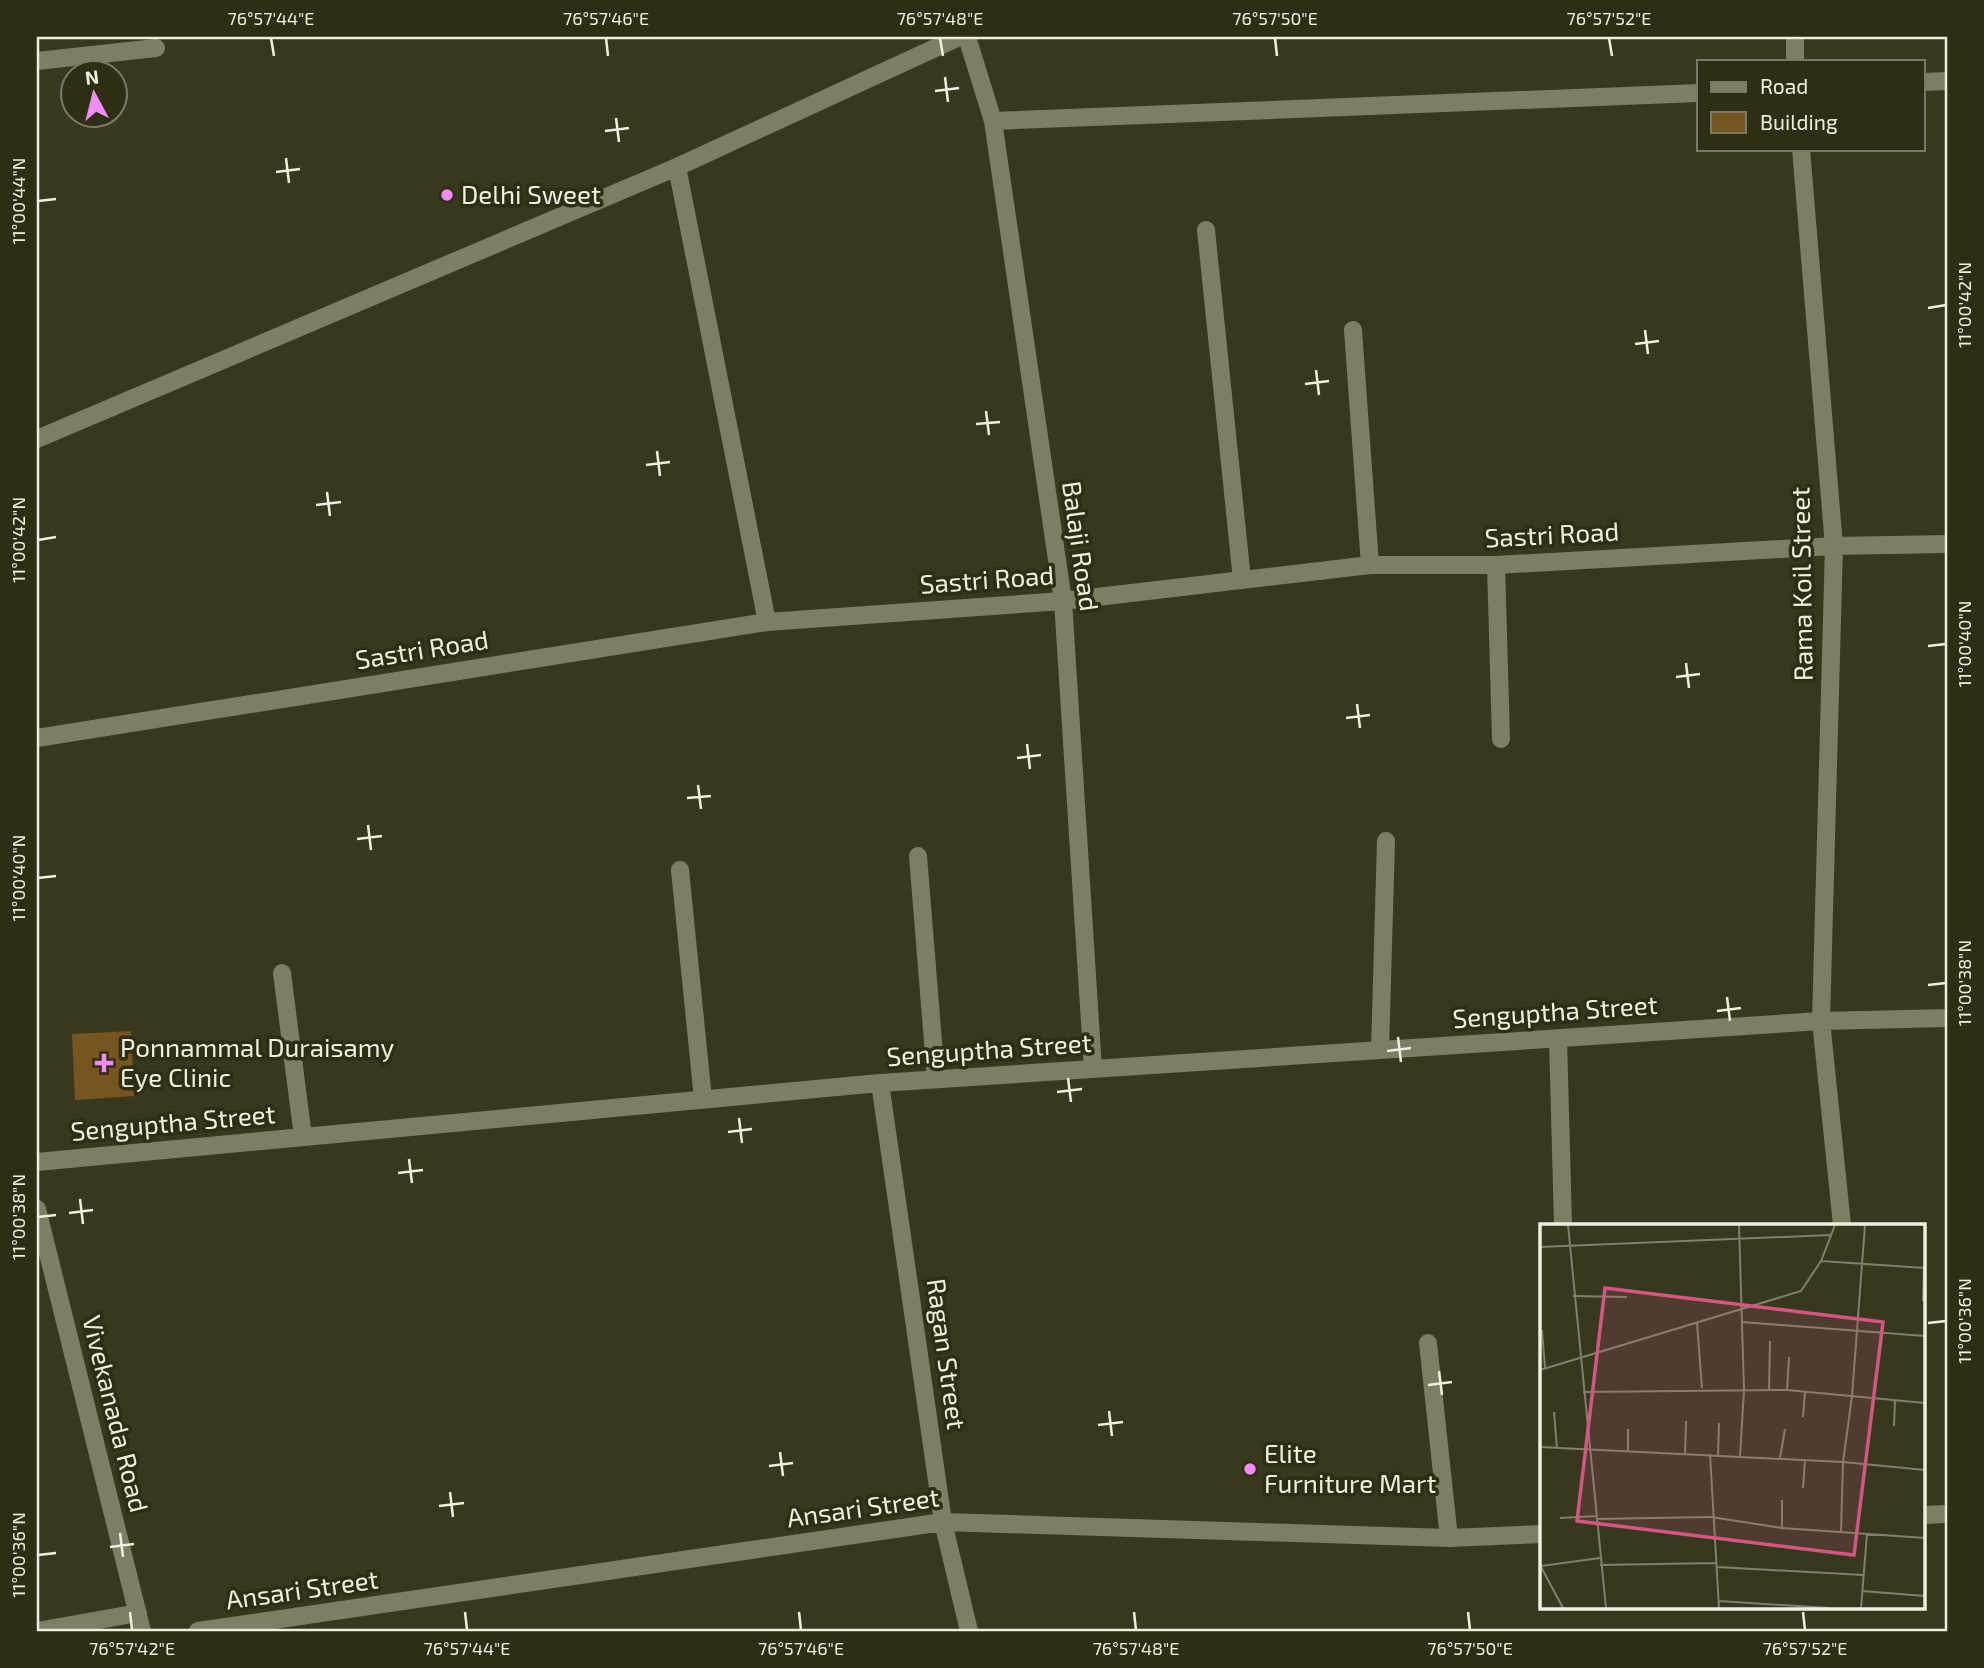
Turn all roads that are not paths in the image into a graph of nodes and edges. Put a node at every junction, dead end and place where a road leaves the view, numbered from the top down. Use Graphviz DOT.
graph roads {
  1 [pos="959,37"];
  2 [pos="967,37"];
  3 [pos="1795,37"];
  4 [pos="156,48"];
  5 [pos="1795,60"];
  6 [pos="37,61"];
  7 [pos="1947,81"];
  8 [pos="1924,82"];
  9 [pos="1697,93"];
  10 [pos="993,121"];
  11 [pos="1801,150"];
  12 [pos="677,167"];
  13 [pos="1206,230"];
  14 [pos="1353,330"];
  15 [pos="37,439"];
  16 [pos="1947,544"];
  17 [pos="1833,546"];
  18 [pos="1370,565"];
  19 [pos="1496,565"];
  20 [pos="1242,580"];
  21 [pos="1063,601"];
  22 [pos="767,622"];
  23 [pos="37,738"];
  24 [pos="1501,740"];
  25 [pos="1386,841"];
  26 [pos="918,856"];
  27 [pos="680,870"];
  28 [pos="282,973"];
  29 [pos="1947,1018"];
  30 [pos="1821,1021"];
  31 [pos="1558,1038"];
  32 [pos="1380,1051"];
  33 [pos="1093,1069"];
  34 [pos="936,1079"];
  35 [pos="880,1083"];
  36 [pos="703,1099"];
  37 [pos="303,1137"];
  38 [pos="37,1162"];
  39 [pos="37,1209"];
  40 [pos="1563,1224"];
  41 [pos="1842,1224"];
  42 [pos="1428,1343"];
  43 [pos="1947,1514"];
  44 [pos="1924,1515"];
  45 [pos="943,1522"];
  46 [pos="1540,1534"];
  47 [pos="1449,1538"];
  48 [pos="138,1613"];
  49 [pos="37,1631"];
  50 [pos="142,1631"];
  51 [pos="198,1631"];
  52 [pos="970,1631"];
  1 -- 12 [label="street"];
  2 -- 10 [label="street, Balaji Road"];
  3 -- 5 [label="street"];
  4 -- 6 [label="street"];
  7 -- 8 [label="street"];
  9 -- 10 [label="street"];
  10 -- 21 [label="street, Balaji Road"];
  11 -- 17 [label="street, Rama Koil Street"];
  12 -- 15 [label="street"];
  12 -- 22 [label="street"];
  13 -- 20 [label="street"];
  14 -- 18 [label="street"];
  16 -- 17 [label="street, Sastri Road"];
  17 -- 19 [label="street, Sastri Road"];
  17 -- 30 [label="street, Rama Koil Street"];
  18 -- 19 [label="street, Sastri Road"];
  18 -- 20 [label="street, Sastri Road"];
  19 -- 24 [label="street"];
  20 -- 21 [label="street, Sastri Road"];
  21 -- 22 [label="street, Sastri Road"];
  21 -- 33 [label="street, Balaji Road"];
  22 -- 23 [label="street, Sastri Road"];
  25 -- 32 [label="street"];
  26 -- 34 [label="street"];
  27 -- 36 [label="street"];
  28 -- 37 [label="street"];
  29 -- 30 [label="street, Senguptha Street"];
  30 -- 31 [label="street, Senguptha Street"];
  30 -- 41 [label="street, Rama Koil Street"];
  31 -- 32 [label="street, Senguptha Street"];
  31 -- 40 [label="street"];
  32 -- 33 [label="street, Senguptha Street"];
  33 -- 34 [label="street, Senguptha Street"];
  34 -- 35 [label="street, Senguptha Street"];
  35 -- 36 [label="street, Senguptha Street"];
  35 -- 45 [label="street, Ragan Street"];
  36 -- 37 [label="street, Senguptha Street"];
  37 -- 38 [label="street, Senguptha Street"];
  39 -- 48 [label="street, Vivekanada Road"];
  42 -- 47 [label="street"];
  43 -- 44 [label="street"];
  45 -- 47 [label="street, Ansari Street"];
  45 -- 51 [label="street, Ansari Street"];
  45 -- 52 [label="street, Ragan Street"];
  46 -- 47 [label="street, Ansari Street"];
  48 -- 49 [label="street"];
  48 -- 50 [label="street, Vivekanada Road"];
}
